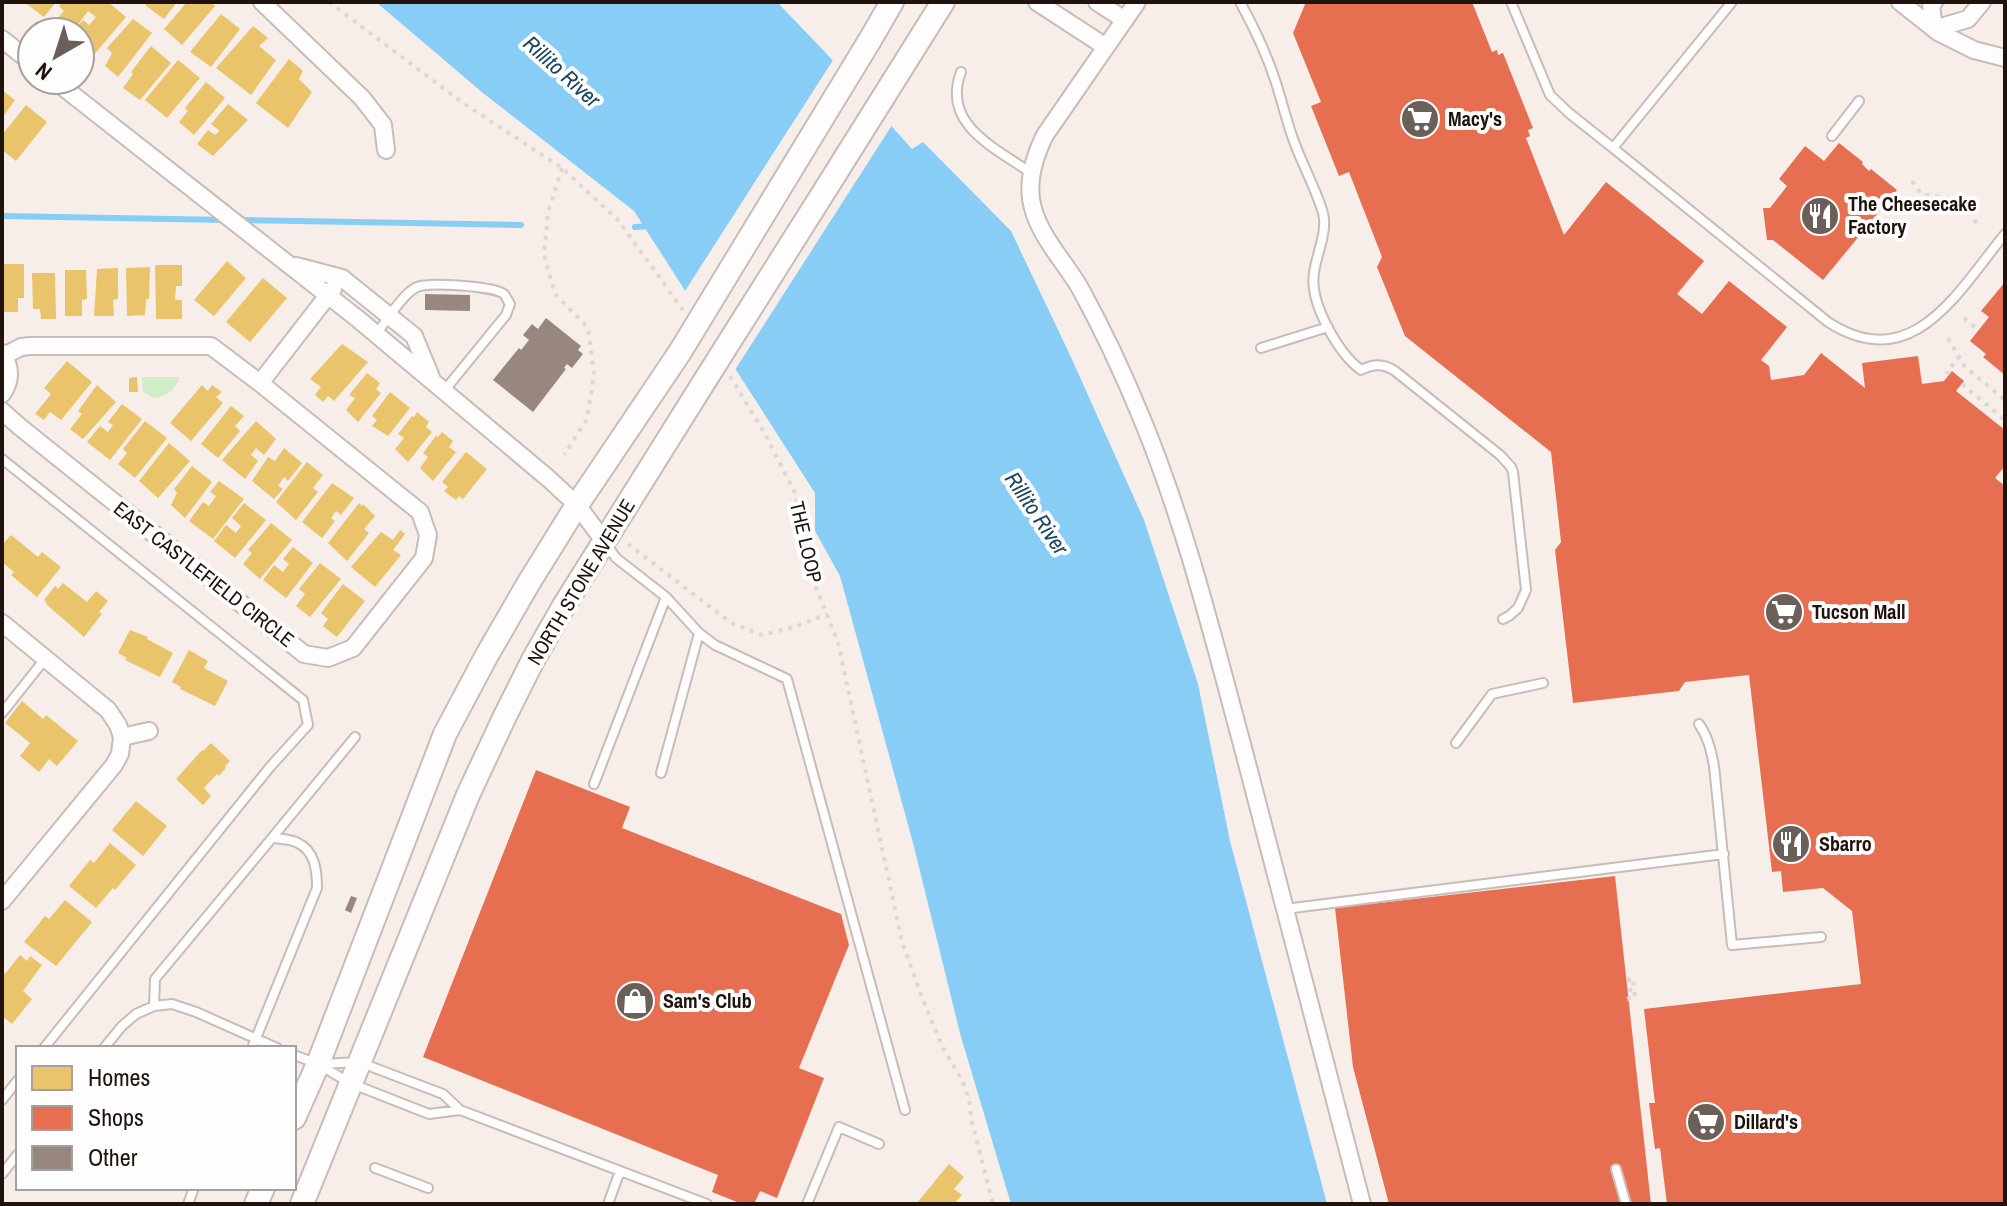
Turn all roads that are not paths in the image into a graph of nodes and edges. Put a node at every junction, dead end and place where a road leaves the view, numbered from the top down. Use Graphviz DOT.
graph roads {
  1 [pos="262,2"];
  2 [pos="892,2"];
  3 [pos="943,2"];
  4 [pos="1037,2"];
  5 [pos="1097,2"];
  6 [pos="1137,2"];
  7 [pos="1240,2"];
  8 [pos="1511,2"];
  9 [pos="1732,2"];
  10 [pos="1900,2"];
  11 [pos="1934,2"];
  12 [pos="1982,2"];
  13 [pos="1125,20"];
  14 [pos="1934,29"];
  15 [pos="1106,47"];
  16 [pos="2005,58"];
  17 [pos="961,72"];
  18 [pos="74,96"];
  19 [pos="1859,101"];
  20 [pos="1832,136"];
  21 [pos="1613,148"];
  22 [pos="386,150"];
  23 [pos="1031,173"];
  24 [pos="2005,234"];
  25 [pos="282,259"];
  26 [pos="342,278"];
  27 [pos="327,295"];
  28 [pos="390,317"];
  29 [pos="1328,327"];
  30 [pos="376,334"];
  31 [pos="1261,348"];
  32 [pos="3,354"];
  33 [pos="260,383"];
  34 [pos="439,387"];
  35 [pos="2,394"];
  36 [pos="2,411"];
  37 [pos="2,459"];
  38 [pos="577,505"];
  39 [pos="604,541"];
  40 [pos="666,597"];
  41 [pos="1503,619"];
  42 [pos="2,623"];
  43 [pos="699,633"];
  44 [pos="46,658"];
  45 [pos="1543,683"];
  46 [pos="2,713"];
  47 [pos="1699,724"];
  48 [pos="149,731"];
  49 [pos="122,737"];
  50 [pos="355,737"];
  51 [pos="1456,743"];
  52 [pos="661,773"];
  53 [pos="594,784"];
  54 [pos="272,838"];
  55 [pos="1724,854"];
  56 [pos="2,901"];
  57 [pos="1284,909"];
  58 [pos="1821,937"];
  59 [pos="154,1006"];
  60 [pos="256,1038"];
  61 [pos="46,1046"];
  62 [pos="106,1046"];
  63 [pos="253,1046"];
  64 [pos="273,1046"];
  65 [pos="296,1056"];
  66 [pos="359,1062"];
  67 [pos="318,1064"];
  68 [pos="16,1082"];
  69 [pos="350,1083"];
  70 [pos="2,1100"];
  71 [pos="460,1110"];
  72 [pos="905,1110"];
  73 [pos="296,1114"];
  74 [pos="879,1144"];
  75 [pos="16,1156"];
  76 [pos="375,1168"];
  77 [pos="1616,1169"];
  78 [pos="620,1171"];
  79 [pos="2,1174"];
  80 [pos="428,1188"];
  81 [pos="302,1204"];
  82 [pos="608,1204"];
  83 [pos="707,1204"];
  84 [pos="807,1204"];
  85 [pos="1362,1204"];
  86 [pos="1626,1204"];
  1 -- 22 [label="street"];
  2 -- 38 [label="main road, NORTH STONE AVENUE, bridge"];
  3 -- 39 [label="main road, NORTH STONE AVENUE, bridge"];
  4 -- 15 [label="street"];
  5 -- 13 [label="street"];
  6 -- 13 [label="street"];
  7 -- 29 [label="lane"];
  8 -- 21 [label="lane"];
  9 -- 21 [label="lane"];
  10 -- 14 [label="street"];
  11 -- 14 [label="street"];
  12 -- 14 [label="street"];
  13 -- 15 [label="street"];
  14 -- 16 [label="street"];
  15 -- 23 [label="street"];
  17 -- 23 [label="lane"];
  18 -- 25 [label="street"];
  19 -- 20 [label="lane"];
  21 -- 24 [label="lane"];
  23 -- 57 [label="street"];
  25 -- 26 [label="street"];
  25 -- 27 [label="street"];
  26 -- 27 [label="street"];
  26 -- 28 [label="street"];
  27 -- 30 [label="street"];
  27 -- 33 [label="street"];
  28 -- 30 [label="lane"];
  28 -- 34 [label="street"];
  28 -- 34 [label="lane"];
  29 -- 31 [label="lane"];
  29 -- 41 [label="lane"];
  30 -- 34 [label="street"];
  32 -- 33 [label="street, EAST CASTLEFIELD CIRCLE"];
  32 -- 35 [label="street, EAST CASTLEFIELD CIRCLE"];
  33 -- 36 [label="street, EAST CASTLEFIELD CIRCLE"];
  34 -- 38 [label="street"];
  37 -- 61 [label="lane"];
  38 -- 39 [label="street"];
  38 -- 67 [label="main road, NORTH STONE AVENUE"];
  39 -- 40 [label="lane"];
  39 -- 66 [label="main road, NORTH STONE AVENUE"];
  40 -- 43 [label="lane"];
  40 -- 53 [label="lane"];
  42 -- 44 [label="street"];
  43 -- 52 [label="lane"];
  43 -- 72 [label="lane"];
  44 -- 46 [label="lane"];
  44 -- 49 [label="street"];
  45 -- 51 [label="lane"];
  47 -- 55 [label="lane"];
  48 -- 49 [label="street"];
  49 -- 56 [label="street"];
  50 -- 54 [label="lane"];
  54 -- 59 [label="lane"];
  54 -- 60 [label="lane"];
  55 -- 57 [label="lane"];
  55 -- 58 [label="lane"];
  57 -- 85 [label="street"];
  59 -- 60 [label="lane"];
  59 -- 62 [label="lane"];
  60 -- 63 [label="lane"];
  60 -- 64 [label="lane"];
  65 -- 67 [label="lane"];
  66 -- 67 [label="lane"];
  66 -- 69 [label="main road, NORTH STONE AVENUE"];
  66 -- 71 [label="lane"];
  67 -- 69 [label="lane"];
  67 -- 73 [label="main road, NORTH STONE AVENUE"];
  68 -- 70 [label="lane"];
  69 -- 71 [label="lane"];
  69 -- 81 [label="main road, NORTH STONE AVENUE"];
  71 -- 78 [label="lane"];
  74 -- 84 [label="lane"];
  75 -- 79 [label="lane"];
  76 -- 80 [label="lane"];
  77 -- 86 [label="lane"];
  78 -- 82 [label="lane"];
  78 -- 83 [label="lane"];
}
